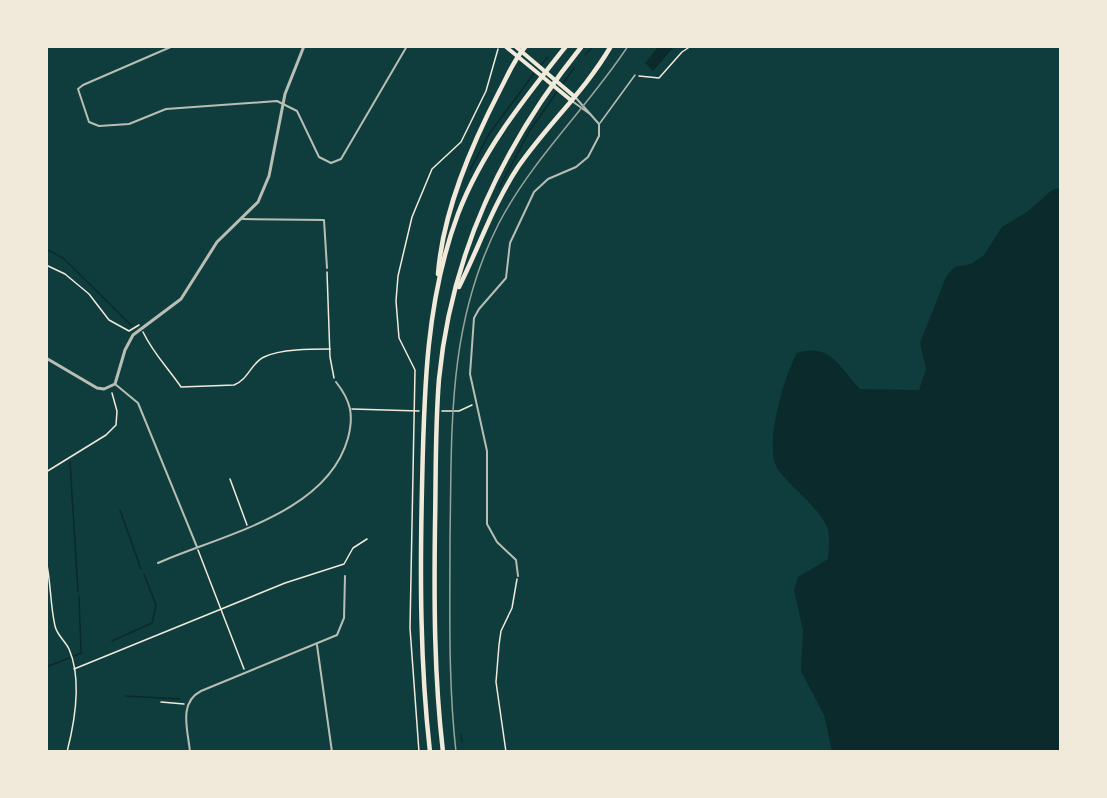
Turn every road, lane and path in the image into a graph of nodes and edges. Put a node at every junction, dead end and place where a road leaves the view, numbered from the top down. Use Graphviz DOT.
graph roads {
  1 [pos="174,46"];
  2 [pos="304,46"];
  3 [pos="408,46"];
  4 [pos="505,46"];
  5 [pos="515,46"];
  6 [pos="526,46"];
  7 [pos="566,46"];
  8 [pos="582,46"];
  9 [pos="611,46"];
  10 [pos="690,46"];
  11 [pos="498,49"];
  12 [pos="521,52"];
  13 [pos="518,58"];
  14 [pos="635,75"];
  15 [pos="574,100"];
  16 [pos="283,102"];
  17 [pos="599,124"];
  18 [pos="243,219"];
  19 [pos="46,265"];
  20 [pos="327,268"];
  21 [pos="436,292"];
  22 [pos="454,298"];
  23 [pos="129,331"];
  24 [pos="144,333"];
  25 [pos="330,349"];
  26 [pos="46,358"];
  27 [pos="336,382"];
  28 [pos="115,384"];
  29 [pos="112,393"];
  30 [pos="475,403"];
  31 [pos="351,409"];
  32 [pos="424,411"];
  33 [pos="435,411"];
  34 [pos="46,472"];
  35 [pos="230,479"];
  36 [pos="248,527"];
  37 [pos="367,539"];
  38 [pos="197,547"];
  39 [pos="46,560"];
  40 [pos="158,563"];
  41 [pos="345,576"];
  42 [pos="518,576"];
  43 [pos="219,610"];
  44 [pos="317,645"];
  45 [pos="74,669"];
  46 [pos="245,673"];
  47 [pos="161,702"];
  48 [pos="188,705"];
  49 [pos="67,752"];
  50 [pos="190,752"];
  51 [pos="332,752"];
  52 [pos="419,752"];
  53 [pos="430,752"];
  54 [pos="443,752"];
  55 [pos="506,752"];
  1 -- 16 [label="street"];
  2 -- 16 [label="street"];
  3 -- 16 [label="street"];
  4 -- 13 [label="main road"];
  5 -- 12 [label="main road"];
  6 -- 12 [label="highway"];
  7 -- 21 [label="highway"];
  8 -- 22 [label="highway"];
  9 -- 15 [label="highway"];
  10 -- 14 [label="path"];
  11 -- 52 [label="path"];
  12 -- 13 [label="highway"];
  12 -- 15 [label="main road"];
  13 -- 15 [label="main road"];
  13 -- 21 [label="highway"];
  14 -- 17 [label="lane"];
  15 -- 17 [label="street"];
  15 -- 22 [label="highway"];
  16 -- 18 [label="street"];
  17 -- 30 [label="street"];
  18 -- 20 [label="street"];
  18 -- 28 [label="street"];
  19 -- 23 [label="path"];
  20 -- 25 [label="path"];
  21 -- 53 [label="highway"];
  22 -- 54 [label="highway"];
  24 -- 25 [label="path"];
  25 -- 27 [label="path"];
  26 -- 28 [label="street"];
  27 -- 31 [label="street"];
  28 -- 38 [label="street"];
  29 -- 34 [label="path"];
  30 -- 33 [label="path"];
  30 -- 42 [label="street"];
  31 -- 32 [label="path"];
  31 -- 36 [label="street"];
  35 -- 36 [label="path"];
  36 -- 38 [label="street"];
  37 -- 43 [label="path"];
  38 -- 40 [label="street"];
  38 -- 43 [label="path"];
  39 -- 45 [label="path"];
  41 -- 44 [label="street"];
  42 -- 55 [label="path"];
  43 -- 45 [label="path"];
  43 -- 46 [label="path"];
  44 -- 46 [label="street"];
  44 -- 51 [label="street"];
  45 -- 49 [label="path"];
  46 -- 48 [label="street"];
  47 -- 48 [label="path"];
  48 -- 50 [label="street"];
}
